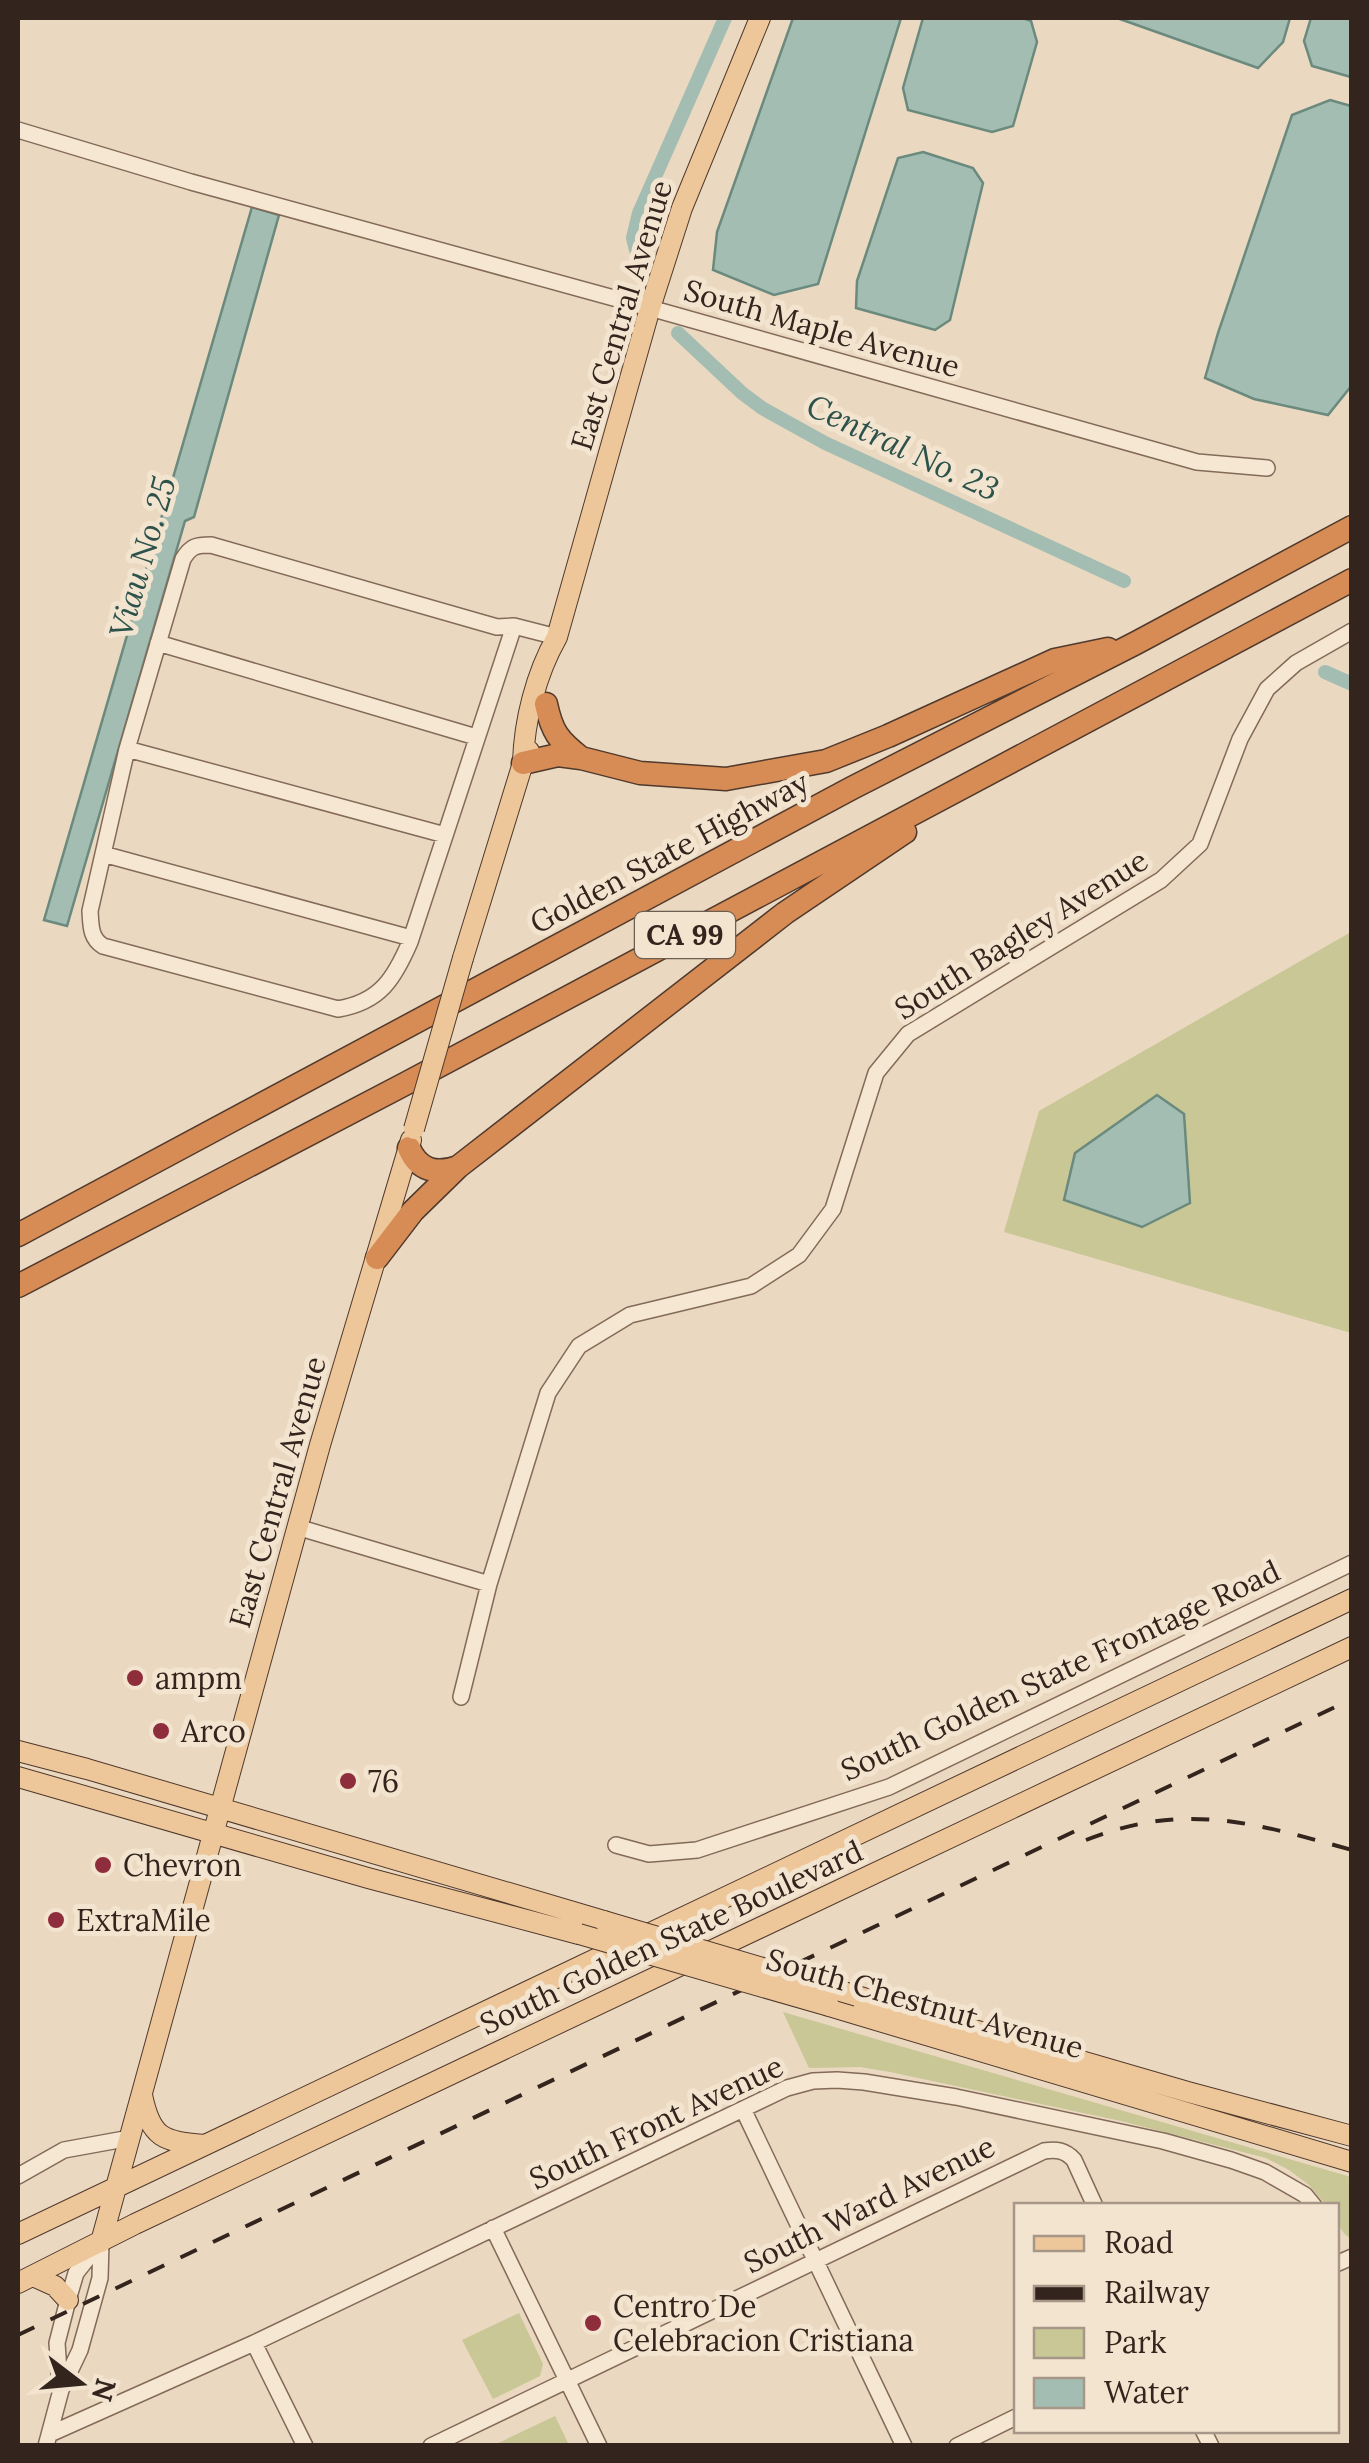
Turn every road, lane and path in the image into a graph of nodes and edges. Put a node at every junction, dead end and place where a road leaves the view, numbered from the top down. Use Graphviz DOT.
graph roads {
  1 [pos="760,18"];
  2 [pos="18,130"];
  3 [pos="650,308"];
  4 [pos="1267,468"];
  5 [pos="1352,527"];
  6 [pos="1352,580"];
  7 [pos="514,626"];
  8 [pos="1352,631"];
  9 [pos="557,637"];
  10 [pos="1136,643"];
  11 [pos="158,644"];
  12 [pos="546,704"];
  13 [pos="476,737"];
  14 [pos="126,749"];
  15 [pos="581,758"];
  16 [pos="522,762"];
  17 [pos="1003,766"];
  18 [pos="444,835"];
  19 [pos="103,854"];
  20 [pos="412,938"];
  21 [pos="412,1138"];
  22 [pos="458,1167"];
  23 [pos="18,1235"];
  24 [pos="378,1258"];
  25 [pos="18,1286"];
  26 [pos="297,1527"];
  27 [pos="1352,1563"];
  28 [pos="489,1584"];
  29 [pos="1352,1599"];
  30 [pos="1352,1648"];
  31 [pos="461,1698"];
  32 [pos="18,1751"];
  33 [pos="18,1776"];
  34 [pos="220,1809"];
  35 [pos="214,1834"];
  36 [pos="616,1845"];
  37 [pos="142,2094"];
  38 [pos="744,2109"];
  39 [pos="1352,2136"];
  40 [pos="130,2138"];
  41 [pos="206,2145"];
  42 [pos="1352,2162"];
  43 [pos="18,2176"];
  44 [pos="114,2190"];
  45 [pos="1095,2203"];
  46 [pos="1312,2203"];
  47 [pos="492,2228"];
  48 [pos="18,2234"];
  49 [pos="101,2242"];
  50 [pos="815,2261"];
  51 [pos="25,2280"];
  52 [pos="68,2300"];
  53 [pos="254,2343"];
  54 [pos="566,2380"];
  55 [pos="60,2390"];
  56 [pos="1014,2418"];
  57 [pos="48,2440"];
  58 [pos="305,2446"];
  59 [pos="431,2446"];
  60 [pos="599,2446"];
  61 [pos="904,2446"];
  62 [pos="956,2446"];
  1 -- 3 [label="main road, East Central Avenue"];
  2 -- 3 [label="street, South Maple Avenue"];
  3 -- 4 [label="street, South Maple Avenue"];
  3 -- 9 [label="main road, East Central Avenue"];
  5 -- 10 [label="highway, Golden State Highway / CA 99"];
  6 -- 17 [label="highway, CA 99"];
  7 -- 9 [label="street"];
  7 -- 11 [label="street"];
  7 -- 13 [label="street"];
  8 -- 28 [label="street, South Bagley Avenue"];
  9 -- 12 [label="main road, East Central Avenue"];
  9 -- 16 [label="main road, East Central Avenue"];
  10 -- 15 [label="highway"];
  10 -- 23 [label="highway, Golden State Highway / CA 99"];
  11 -- 13 [label="street"];
  11 -- 14 [label="street"];
  12 -- 15 [label="highway"];
  12 -- 16 [label="main road, East Central Avenue"];
  13 -- 18 [label="street"];
  14 -- 18 [label="street"];
  14 -- 19 [label="street"];
  15 -- 16 [label="highway"];
  16 -- 21 [label="main road, East Central Avenue, bridge"];
  17 -- 22 [label="highway"];
  17 -- 25 [label="highway, CA 99"];
  18 -- 20 [label="street"];
  19 -- 20 [label="street"];
  19 -- 20 [label="street"];
  21 -- 22 [label="highway"];
  21 -- 24 [label="main road, East Central Avenue"];
  22 -- 24 [label="highway"];
  24 -- 26 [label="main road, East Central Avenue"];
  26 -- 28 [label="street"];
  26 -- 34 [label="main road, East Central Avenue"];
  27 -- 36 [label="street, South Golden State Frontage Road"];
  28 -- 31 [label="street, South Bagley Avenue"];
  29 -- 41 [label="main road, South Golden State Boulevard"];
  30 -- 49 [label="main road, South Golden State Boulevard"];
  32 -- 34 [label="main road, South Chestnut Avenue"];
  33 -- 35 [label="main road, South Chestnut Avenue"];
  34 -- 35 [label="main road, East Central Avenue"];
  34 -- 39 [label="main road, South Chestnut Avenue, bridge"];
  35 -- 37 [label="main road, East Central Avenue"];
  35 -- 42 [label="main road, South Chestnut Avenue, bridge"];
  37 -- 40 [label="main road, East Central Avenue"];
  37 -- 41 [label="main road"];
  38 -- 46 [label="street, South Front Avenue"];
  38 -- 47 [label="street, South Front Avenue"];
  38 -- 50 [label="street"];
  40 -- 43 [label="street"];
  40 -- 44 [label="main road, East Central Avenue"];
  41 -- 44 [label="main road, South Golden State Boulevard"];
  44 -- 48 [label="main road, South Golden State Boulevard"];
  44 -- 49 [label="main road, East Central Avenue"];
  45 -- 50 [label="street, South Ward Avenue"];
  47 -- 53 [label="street, South Front Avenue"];
  47 -- 54 [label="street"];
  49 -- 51 [label="main road, South Golden State Boulevard"];
  49 -- 52 [label="street, East Central Avenue"];
  49 -- 55 [label="street, East Central Avenue"];
  50 -- 54 [label="street, South Ward Avenue"];
  50 -- 61 [label="street"];
  51 -- 52 [label="main road"];
  52 -- 55 [label="street, East Central Avenue"];
  53 -- 57 [label="street, South Front Avenue"];
  53 -- 58 [label="street"];
  54 -- 59 [label="street, South Ward Avenue"];
  54 -- 60 [label="street"];
  55 -- 57 [label="street, East Central Avenue"];
  56 -- 62 [label="street"];
}
